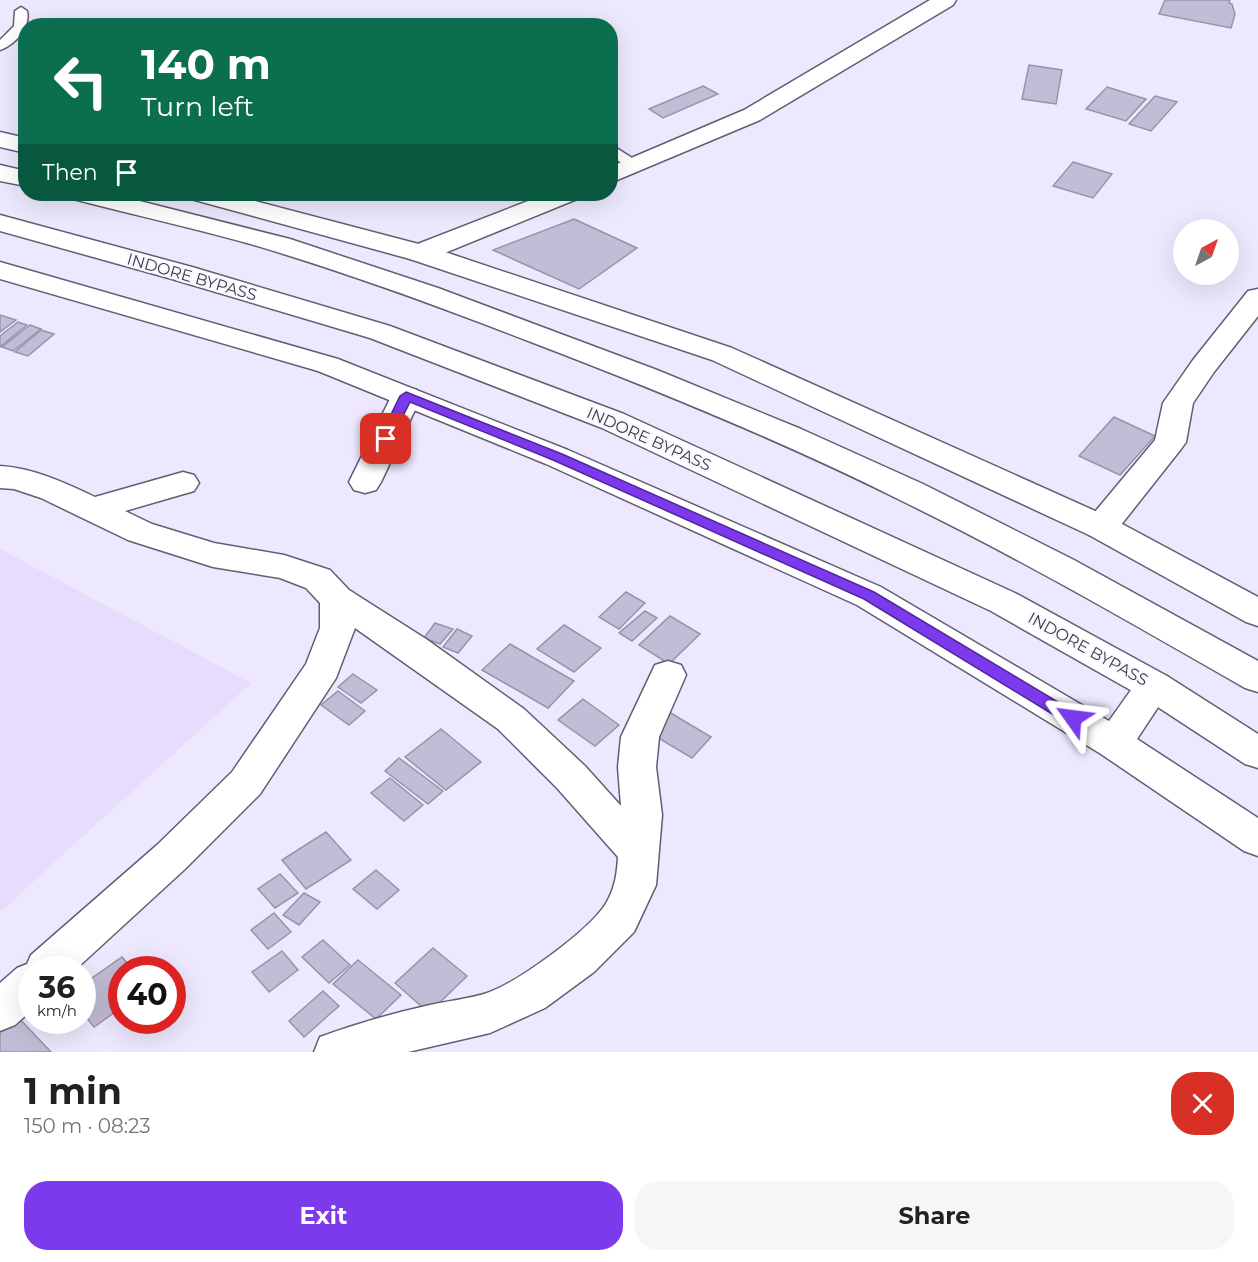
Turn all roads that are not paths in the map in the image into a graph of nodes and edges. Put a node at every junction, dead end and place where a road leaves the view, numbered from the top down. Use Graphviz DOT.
graph roads {
  1 [pos="945,0"];
  2 [pos="21,11"];
  3 [pos="24,18"];
  4 [pos="18,30"];
  5 [pos="0,46"];
  6 [pos="0,139"];
  7 [pos="18,144"];
  8 [pos="618,154"];
  9 [pos="635,166"];
  10 [pos="0,173"];
  11 [pos="618,173"];
  12 [pos="18,177"];
  13 [pos="109,201"];
  14 [pos="226,201"];
  15 [pos="550,201"];
  16 [pos="0,223"];
  17 [pos="420,253"];
  18 [pos="0,270"];
  19 [pos="1258,297"];
  20 [pos="406,396"];
  21 [pos="0,477"];
  22 [pos="365,482"];
  23 [pos="183,483"];
  24 [pos="93,508"];
  25 [pos="1101,527"];
  26 [pos="337,599"];
  27 [pos="1258,613"];
  28 [pos="668,675"];
  29 [pos="1258,678"];
  30 [pos="1154,686"];
  31 [pos="1113,743"];
  32 [pos="1258,753"];
  33 [pos="1258,839"];
  34 [pos="639,852"];
  35 [pos="61,956"];
  36 [pos="18,995"];
  37 [pos="0,1011"];
  38 [pos="336,1052"];
  1 -- 9 [label="main road"];
  2 -- 3 [label="lane"];
  4 -- 5 [label="lane"];
  6 -- 7 [label="main road"];
  8 -- 9 [label="lane"];
  9 -- 11 [label="main road"];
  10 -- 12 [label="main road"];
  13 -- 29 [label="main road"];
  14 -- 17 [label="main road"];
  15 -- 17 [label="main road"];
  16 -- 30 [label="main road, INDORE BYPASS"];
  17 -- 25 [label="main road"];
  18 -- 20 [label="main road"];
  19 -- 25 [label="main road"];
  20 -- 22 [label="main road"];
  20 -- 31 [label="main road"];
  21 -- 24 [label="main road"];
  23 -- 24 [label="main road"];
  24 -- 26 [label="main road"];
  25 -- 27 [label="main road"];
  26 -- 34 [label="main road"];
  26 -- 35 [label="main road"];
  28 -- 34 [label="main road"];
  30 -- 31 [label="main road"];
  30 -- 32 [label="main road, INDORE BYPASS"];
  31 -- 33 [label="main road"];
  34 -- 38 [label="main road"];
  36 -- 37 [label="main road"];
}
